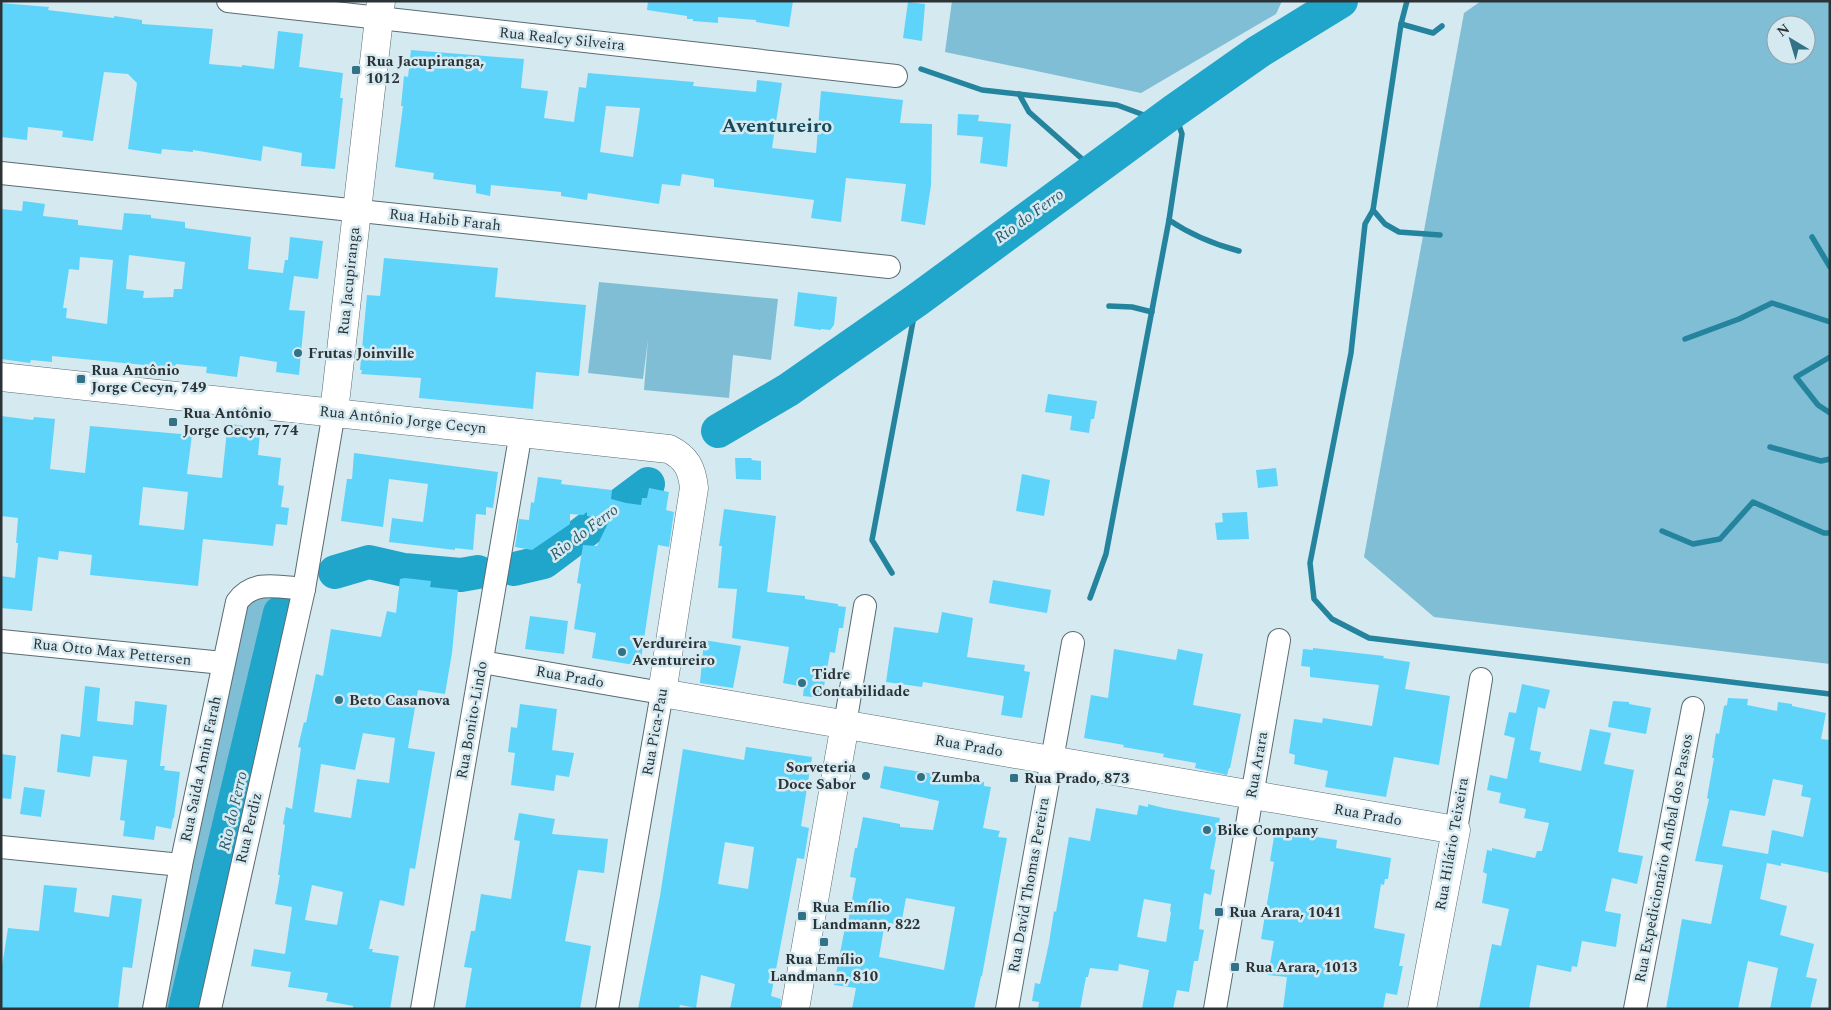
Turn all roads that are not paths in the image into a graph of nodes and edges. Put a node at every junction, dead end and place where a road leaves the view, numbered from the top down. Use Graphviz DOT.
graph roads {
  1 [pos="228,1"];
  2 [pos="380,10"];
  3 [pos="896,76"];
  4 [pos="1,173"];
  5 [pos="357,210"];
  6 [pos="889,267"];
  7 [pos="1,377"];
  8 [pos="334,412"];
  9 [pos="521,432"];
  10 [pos="683,457"];
  11 [pos="304,589"];
  12 [pos="865,606"];
  13 [pos="1279,640"];
  14 [pos="1,641"];
  15 [pos="1073,643"];
  16 [pos="482,662"];
  17 [pos="223,663"];
  18 [pos="1480,679"];
  19 [pos="662,693"];
  20 [pos="1693,708"];
  21 [pos="845,724"];
  22 [pos="1052,760"];
  23 [pos="1252,795"];
  24 [pos="1456,830"];
  25 [pos="1,847"];
  26 [pos="181,865"];
  27 [pos="154,1009"];
  28 [pos="210,1009"];
  29 [pos="422,1009"];
  30 [pos="607,1009"];
  31 [pos="795,1009"];
  32 [pos="1007,1009"];
  33 [pos="1214,1009"];
  34 [pos="1422,1009"];
  35 [pos="1635,1009"];
  1 -- 2 [label="street, Rua Realcy Silveira"];
  2 -- 3 [label="street, Rua Realcy Silveira"];
  2 -- 5 [label="street, Rua Jacupiranga"];
  4 -- 5 [label="street, Rua Habib Farah"];
  5 -- 6 [label="street, Rua Habib Farah"];
  5 -- 8 [label="street, Rua Jacupiranga"];
  7 -- 8 [label="street, Rua Antônio Jorge Cecyn"];
  8 -- 9 [label="street, Rua Antônio Jorge Cecyn"];
  8 -- 11 [label="street, Rua Jacupiranga"];
  9 -- 10 [label="street, Rua Antônio Jorge Cecyn"];
  9 -- 16 [label="street, Rua Bonito-Lindo"];
  10 -- 19 [label="street, Rua Pica-Pau"];
  11 -- 17 [label="street, Rua Saida Amin Farah"];
  11 -- 28 [label="street, Rua Perdiz"];
  12 -- 21 [label="street"];
  13 -- 23 [label="street, Rua Arara"];
  14 -- 17 [label="street, Rua Otto Max Pettersen"];
  15 -- 22 [label="street, Rua David Thomas Pereira"];
  16 -- 19 [label="street, Rua Prado"];
  16 -- 29 [label="street, Rua Bonito-Lindo"];
  17 -- 26 [label="street, Rua Saida Amin Farah"];
  18 -- 24 [label="street, Rua Hilário Teixeira"];
  19 -- 21 [label="street, Rua Prado"];
  19 -- 30 [label="street, Rua Pica-Pau"];
  20 -- 35 [label="street, Rua Expedicionário Aníbal dos Passos"];
  21 -- 22 [label="street, Rua Prado"];
  21 -- 31 [label="street"];
  22 -- 23 [label="street, Rua Prado"];
  22 -- 32 [label="street, Rua David Thomas Pereira"];
  23 -- 24 [label="street, Rua Prado"];
  23 -- 33 [label="street, Rua Arara"];
  24 -- 34 [label="street, Rua Hilário Teixeira"];
  25 -- 26 [label="street"];
  26 -- 27 [label="street, Rua Saida Amin Farah"];
}
